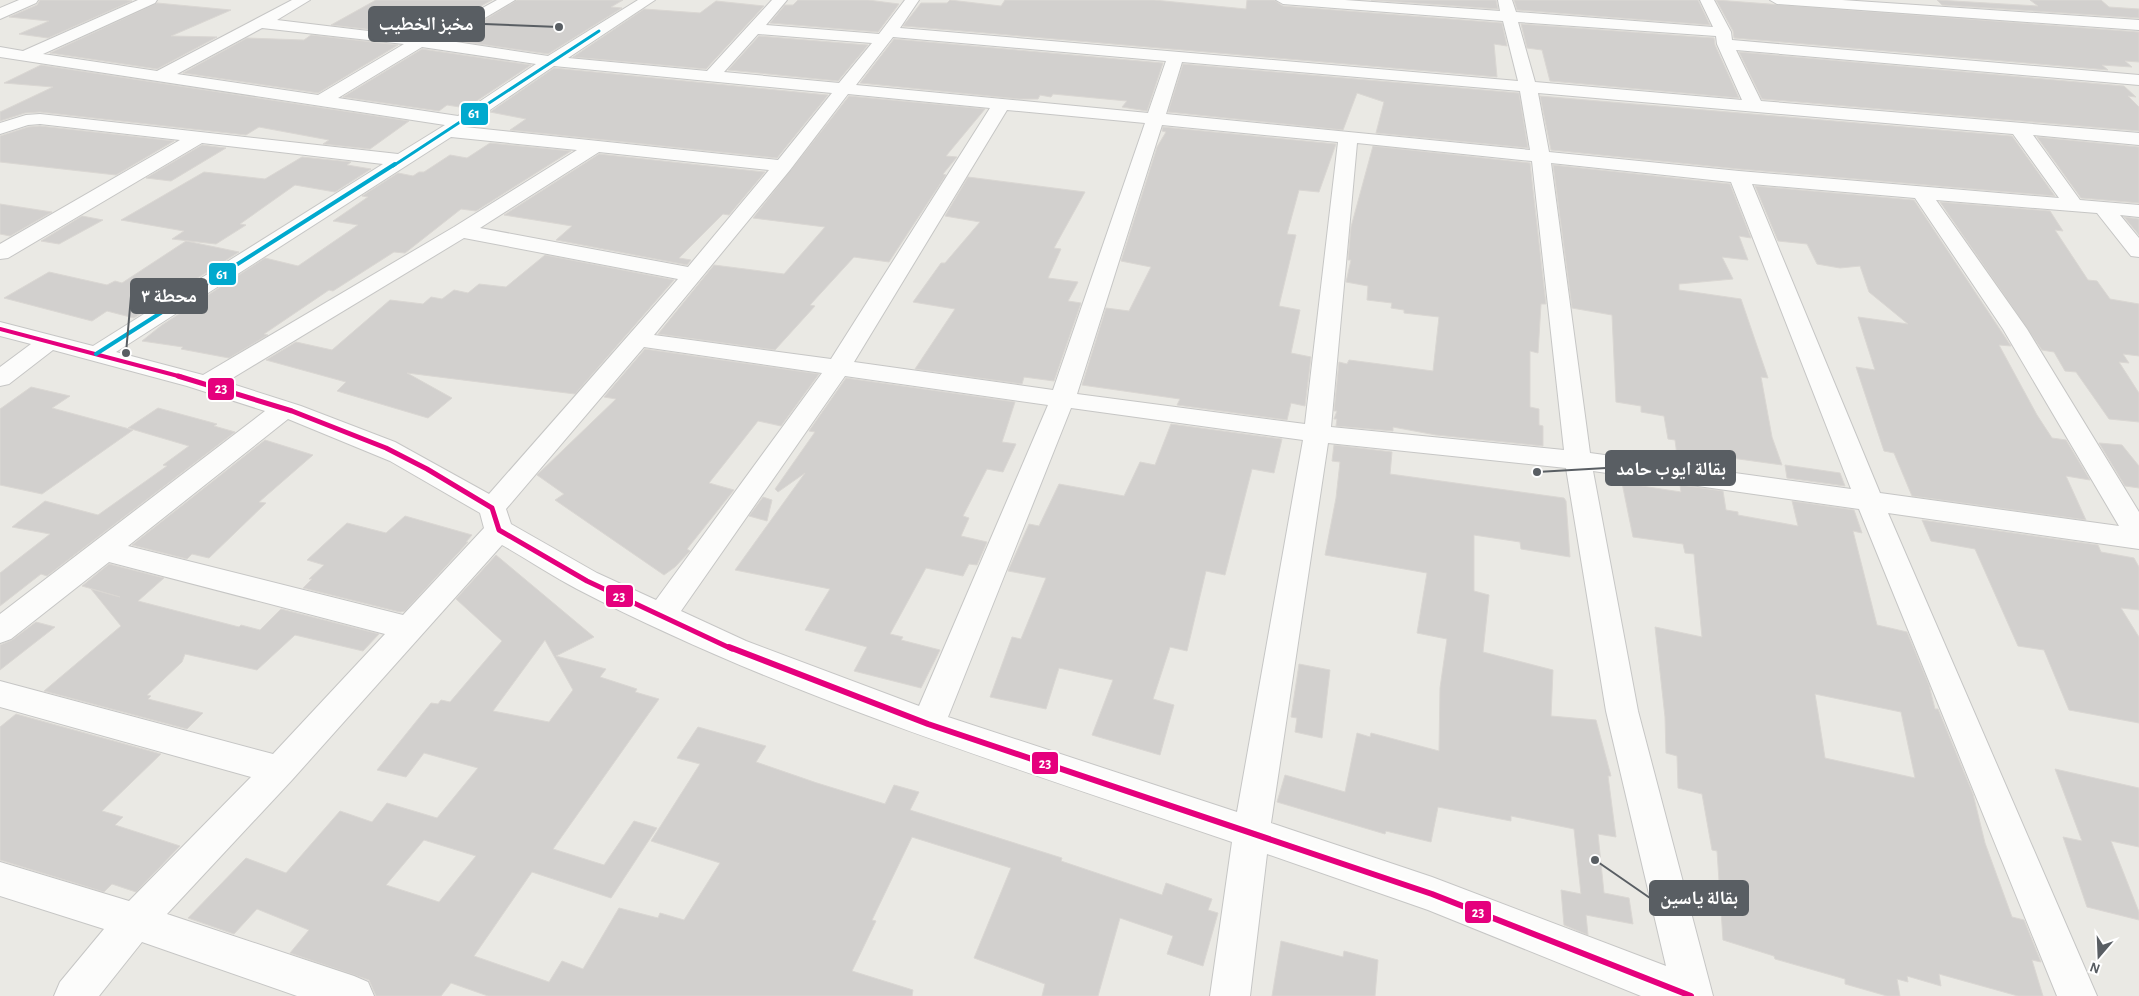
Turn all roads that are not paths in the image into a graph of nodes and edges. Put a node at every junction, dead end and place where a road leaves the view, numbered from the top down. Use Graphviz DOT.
graph roads {
  1 [pos="32,0"];
  2 [pos="150,0"];
  3 [pos="303,0"];
  4 [pos="508,0"];
  5 [pos="648,0"];
  6 [pos="780,0"];
  7 [pos="912,0"];
  8 [pos="1293,0"];
  9 [pos="1706,0"];
  10 [pos="1777,0"];
  11 [pos="1933,6"];
  12 [pos="1508,8"];
  13 [pos="0,14"];
  14 [pos="260,23"];
  15 [pos="2139,26"];
  16 [pos="753,29"];
  17 [pos="886,35"];
  18 [pos="1724,38"];
  19 [pos="421,41"];
  20 [pos="0,52"];
  21 [pos="23,56"];
  22 [pos="1176,56"];
  23 [pos="551,61"];
  24 [pos="0,66"];
  25 [pos="162,75"];
  26 [pos="710,76"];
  27 [pos="2139,80"];
  28 [pos="1528,87"];
  29 [pos="846,88"];
  30 [pos="321,101"];
  31 [pos="1002,103"];
  32 [pos="1754,106"];
  33 [pos="1154,119"];
  34 [pos="453,127"];
  35 [pos="2018,128"];
  36 [pos="0,129"];
  37 [pos="202,136"];
  38 [pos="1348,137"];
  39 [pos="2139,139"];
  40 [pos="595,147"];
  41 [pos="1541,157"];
  42 [pos="400,160"];
  43 [pos="783,166"];
  44 [pos="1739,177"];
  45 [pos="1922,194"];
  46 [pos="2073,204"];
  47 [pos="2102,207"];
  48 [pos="2139,211"];
  49 [pos="461,231"];
  50 [pos="2139,251"];
  51 [pos="0,253"];
  52 [pos="693,274"];
  53 [pos="0,329"];
  54 [pos="636,339"];
  55 [pos="49,342"];
  56 [pos="96,354"];
  57 [pos="838,368"];
  58 [pos="0,378"];
  59 [pos="206,384"];
  60 [pos="1064,398"];
  61 [pos="284,409"];
  62 [pos="1317,434"];
  63 [pos="1578,460"];
  64 [pos="1870,503"];
  65 [pos="495,519"];
  66 [pos="2139,537"];
  67 [pos="104,550"];
  68 [pos="661,616"];
  69 [pos="408,628"];
  70 [pos="0,631"];
  71 [pos="0,694"];
  72 [pos="928,724"];
  73 [pos="280,770"];
  74 [pos="1251,834"];
  75 [pos="0,879"];
  76 [pos="135,921"];
  77 [pos="74,996"];
  78 [pos="354,996"];
  79 [pos="1230,996"];
  80 [pos="1692,996"];
  81 [pos="2077,996"];
  1 -- 13 [label="street"];
  2 -- 21 [label="street"];
  3 -- 14 [label="street"];
  4 -- 19 [label="street"];
  5 -- 23 [label="street"];
  6 -- 16 [label="street"];
  7 -- 17 [label="street"];
  8 -- 12 [label="street"];
  9 -- 18 [label="street"];
  10 -- 11 [label="street"];
  11 -- 15 [label="street"];
  12 -- 18 [label="street"];
  12 -- 28 [label="street"];
  14 -- 19 [label="street"];
  14 -- 25 [label="street"];
  16 -- 17 [label="street"];
  16 -- 26 [label="street"];
  17 -- 22 [label="street"];
  17 -- 29 [label="street"];
  18 -- 27 [label="street"];
  18 -- 32 [label="street"];
  19 -- 23 [label="street"];
  19 -- 30 [label="street"];
  20 -- 21 [label="street"];
  21 -- 24 [label="street"];
  21 -- 25 [label="street"];
  22 -- 28 [label="street"];
  22 -- 33 [label="street"];
  23 -- 26 [label="street"];
  23 -- 34 [label="street"];
  25 -- 30 [label="street"];
  26 -- 29 [label="street"];
  28 -- 32 [label="street"];
  28 -- 41 [label="street"];
  29 -- 31 [label="street"];
  29 -- 43 [label="street"];
  30 -- 34 [label="street"];
  31 -- 33 [label="street"];
  31 -- 57 [label="street"];
  32 -- 35 [label="street"];
  33 -- 38 [label="street"];
  33 -- 60 [label="street"];
  34 -- 40 [label="street"];
  34 -- 42 [label="street"];
  35 -- 39 [label="street"];
  35 -- 46 [label="street"];
  36 -- 37 [label="street"];
  37 -- 42 [label="street"];
  37 -- 51 [label="street"];
  38 -- 41 [label="street"];
  38 -- 62 [label="street"];
  40 -- 43 [label="street"];
  40 -- 49 [label="street"];
  41 -- 44 [label="street"];
  41 -- 63 [label="street"];
  42 -- 56 [label="street"];
  43 -- 52 [label="street"];
  44 -- 45 [label="street"];
  44 -- 64 [label="street"];
  45 -- 46 [label="street"];
  45 -- 66 [label="street"];
  46 -- 47 [label="street"];
  47 -- 48 [label="street"];
  47 -- 50 [label="street"];
  49 -- 52 [label="street"];
  49 -- 59 [label="street"];
  52 -- 54 [label="street"];
  53 -- 55 [label="street"];
  54 -- 57 [label="street"];
  54 -- 65 [label="street"];
  55 -- 56 [label="street"];
  55 -- 58 [label="street"];
  56 -- 59 [label="street"];
  57 -- 60 [label="street"];
  57 -- 68 [label="street"];
  59 -- 61 [label="street"];
  60 -- 62 [label="street"];
  60 -- 72 [label="street"];
  61 -- 65 [label="street"];
  61 -- 67 [label="street"];
  62 -- 63 [label="street"];
  62 -- 74 [label="street"];
  63 -- 64 [label="street"];
  63 -- 80 [label="street"];
  64 -- 66 [label="street"];
  64 -- 81 [label="street"];
  65 -- 68 [label="street"];
  65 -- 69 [label="street"];
  67 -- 69 [label="street"];
  67 -- 70 [label="street"];
  68 -- 72 [label="street"];
  69 -- 73 [label="street"];
  71 -- 73 [label="street"];
  72 -- 74 [label="street"];
  73 -- 76 [label="street"];
  74 -- 79 [label="street"];
  74 -- 80 [label="street"];
  75 -- 76 [label="street"];
  76 -- 77 [label="street"];
  76 -- 78 [label="street"];
}
